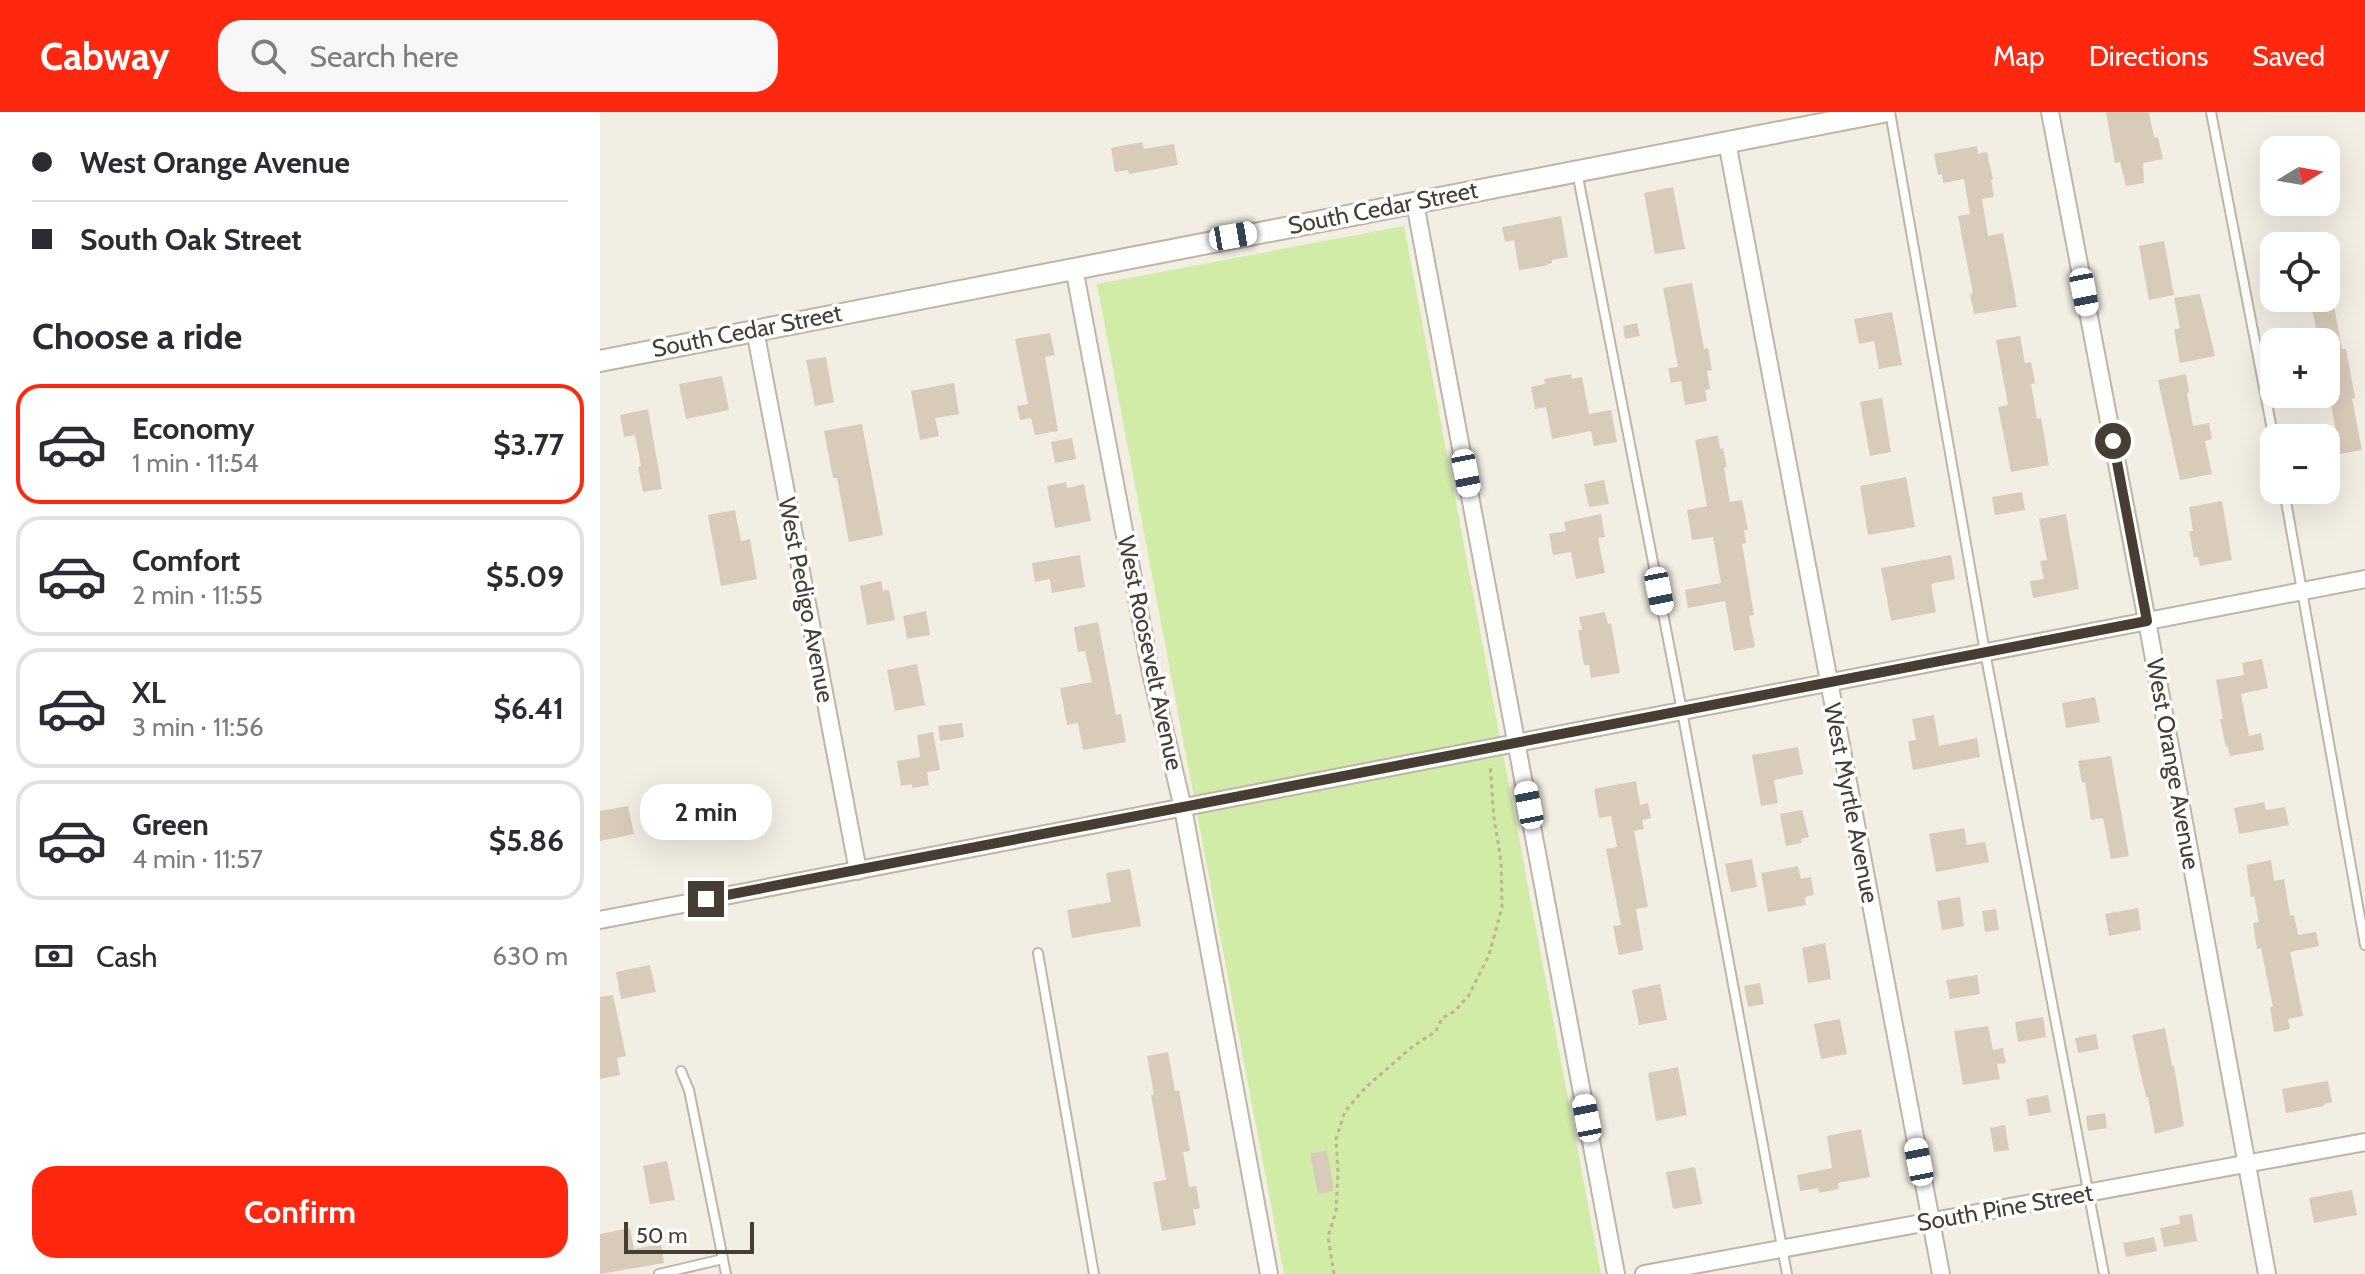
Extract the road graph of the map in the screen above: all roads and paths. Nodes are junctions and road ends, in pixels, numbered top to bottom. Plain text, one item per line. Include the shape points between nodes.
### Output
1 (2050, 112) edge
2 (2211, 112) edge
3 (1879, 113) edge
4 (1727, 142) junction
5 (1577, 171) junction
6 (1415, 203) junction
7 (1074, 268) junction
8 (755, 330) junction
9 (600, 361) edge
10 (2271, 424) edge
11 (2287, 504) edge
12 (2365, 579) edge
13 (2303, 591) junction
14 (2147, 621) junction
15 (1985, 652) junction
16 (1828, 683) junction
17 (1682, 711) junction
18 (1517, 743) junction
19 (1488, 749) junction
20 (1183, 808) junction
21 (858, 871) junction
22 (600, 920) edge
23 (2365, 945) edge
24 (1038, 953) dead end
25 (681, 1071) dead end
26 (2365, 1142) edge
27 (2247, 1163) junction
28 (2089, 1192) junction
29 (1931, 1221) junction
30 (1782, 1249) junction
31 (723, 1259) junction
32 (659, 1274) edge
33 (726, 1274) edge
34 (1094, 1274) edge
35 (1269, 1274) edge
36 (1334, 1274) edge
37 (1616, 1274) edge
38 (1644, 1274) edge
39 (1787, 1274) edge
40 (1941, 1274) edge
41 (2104, 1274) edge
42 (2267, 1274) edge

1 - 14 street, West Orange Avenue
2 - 10 lane
3 - 4 street, South Cedar Street
3 - 15 lane
4 - 5 street, South Cedar Street
4 - 16 street, West Myrtle Avenue
5 - 6 street, South Cedar Street
5 - 17 lane
6 - 7 street, South Cedar Street
6 - 18 street
7 - 8 street, South Cedar Street
7 - 20 street, West Roosevelt Avenue via 1151,673
8 - 9 street, South Cedar Street
8 - 21 street, West Pedigo Avenue
11 - 13 lane
12 - 13 street
13 - 14 street
13 - 23 lane
14 - 15 street
14 - 27 street, West Orange Avenue
15 - 16 street
15 - 28 lane
16 - 17 street
16 - 29 street, West Myrtle Avenue
17 - 18 street
17 - 30 lane
18 - 19 street
18 - 37 street
19 - 20 street
19 - 36 path via 1502,907 1489,955 1455,1011 1345,1111 1336,1139 1336,1211 1328,1237
20 - 21 street
20 - 35 street, West Roosevelt Avenue
21 - 22 street
24 - 34 lane
25 - 31 lane
26 - 27 street, South Pine Street
27 - 28 street, South Pine Street
27 - 42 street, West Orange Avenue
28 - 29 street, South Pine Street
28 - 41 lane
29 - 30 street, South Pine Street
29 - 40 street, West Myrtle Avenue
30 - 38 street, South Pine Street
30 - 39 lane
31 - 32 lane
31 - 33 lane

